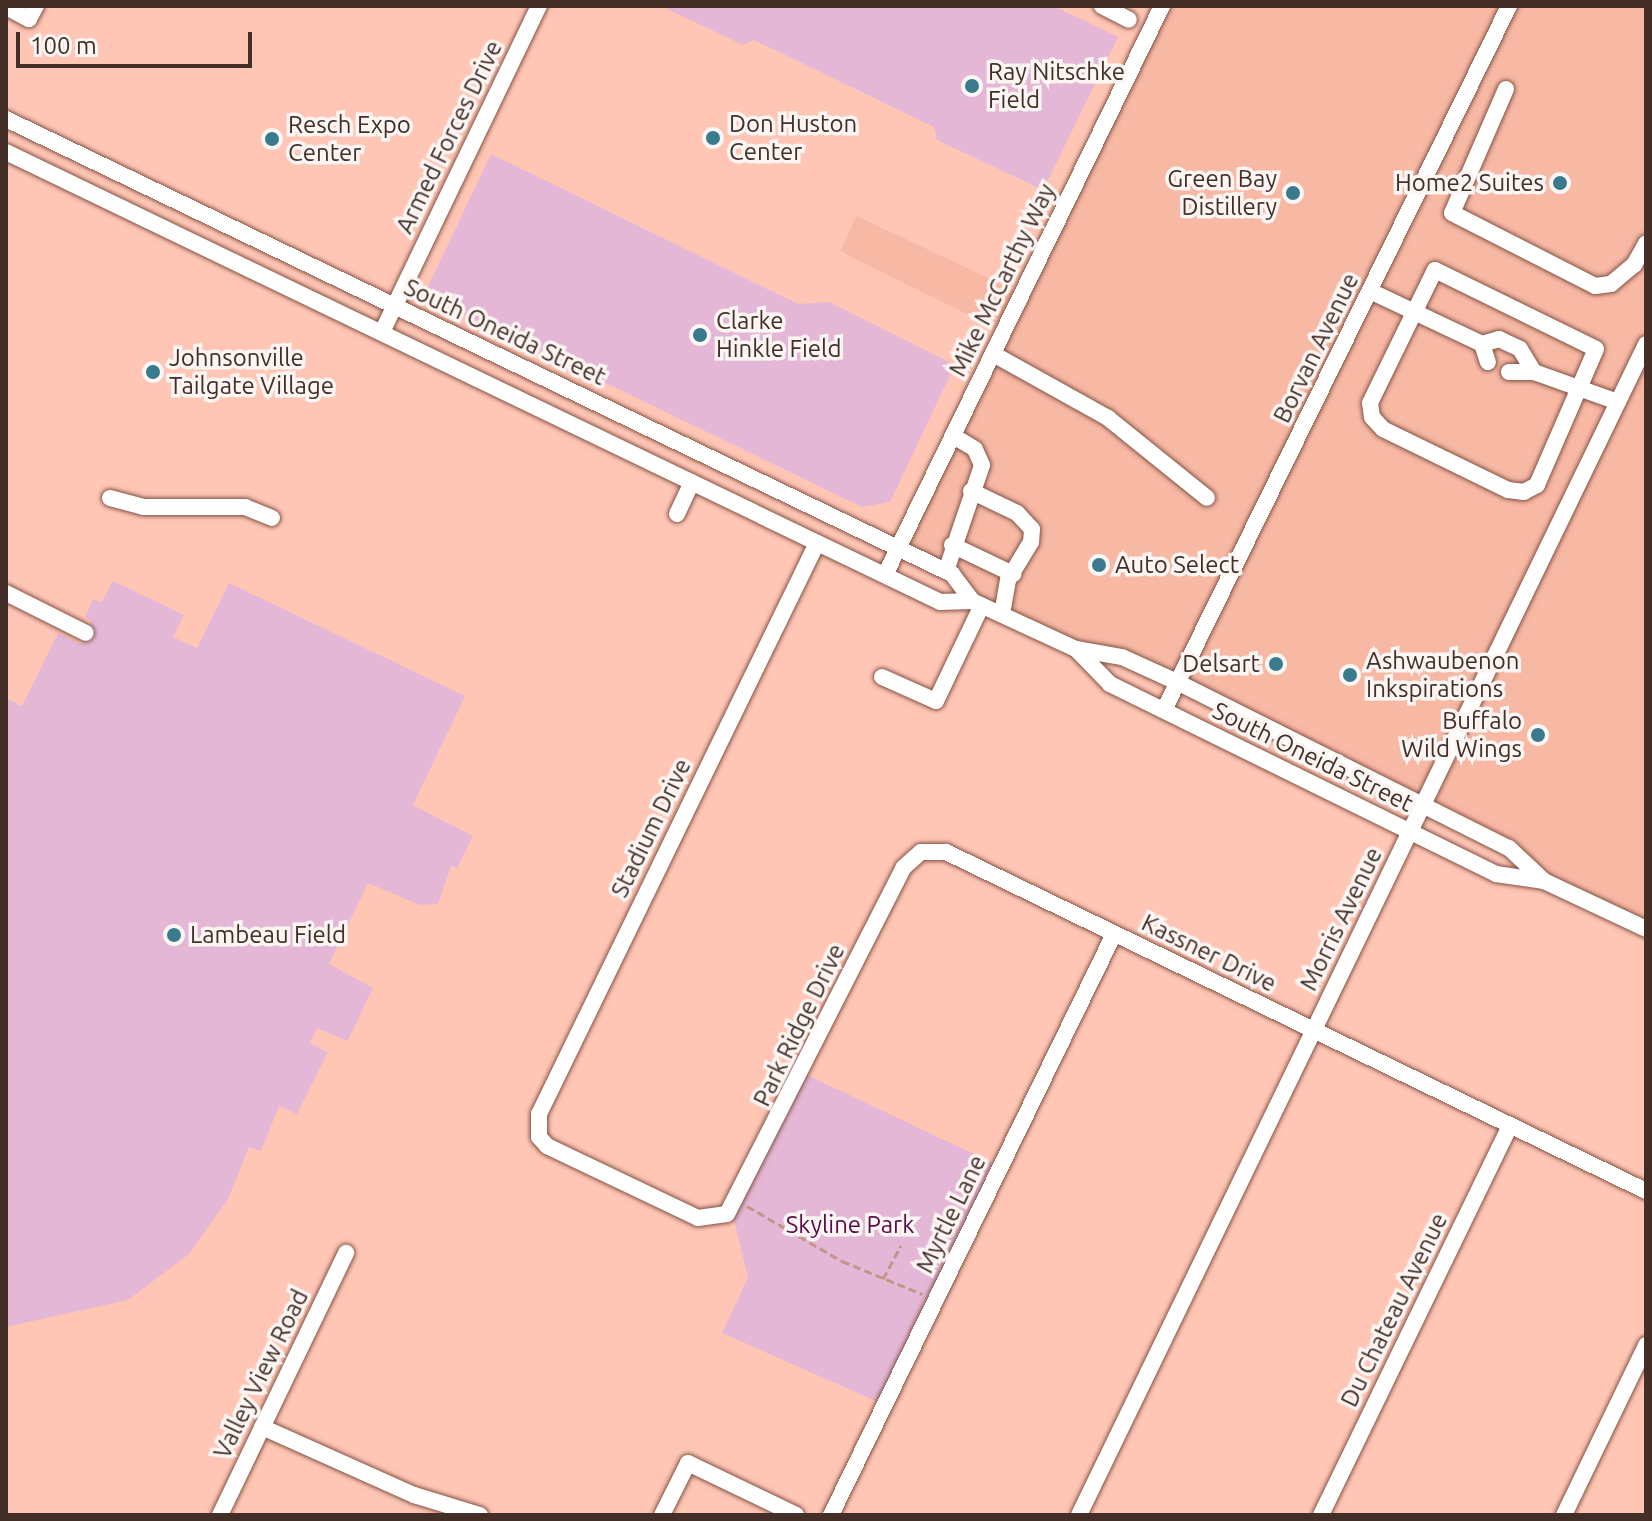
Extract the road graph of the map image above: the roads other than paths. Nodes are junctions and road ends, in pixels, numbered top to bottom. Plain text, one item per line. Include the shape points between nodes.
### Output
1 (36, 6) edge
2 (539, 6) edge
3 (1102, 6) edge
4 (1162, 6) edge
5 (1509, 6) edge
6 (6, 7) edge
7 (1129, 20) dead end
8 (1506, 89) dead end
9 (6, 119) edge
10 (6, 152) edge
11 (1646, 243) edge
12 (1370, 291) junction
13 (395, 306) junction
14 (1413, 312) junction
15 (382, 332) junction
16 (1482, 344) junction
17 (1646, 344) edge
18 (993, 354) junction
19 (1488, 362) dead end
20 (1509, 372) dead end
21 (1534, 372) junction
22 (1579, 389) junction
23 (1618, 402) junction
24 (953, 436) junction
25 (692, 482) junction
26 (971, 491) junction
27 (110, 498) dead end
28 (1207, 498) dead end
29 (677, 514) dead end
30 (272, 518) dead end
31 (817, 543) junction
32 (952, 545) junction
33 (898, 548) junction
34 (946, 571) junction
35 (1013, 574) junction
36 (885, 575) junction
37 (6, 593) edge
38 (977, 603) junction
39 (1002, 614) junction
40 (86, 633) dead end
41 (1076, 649) junction
42 (882, 677) dead end
43 (1179, 683) junction
44 (1164, 710) junction
45 (1423, 804) junction
46 (1410, 832) junction
47 (921, 852) joint
48 (1544, 881) junction
49 (1646, 929) edge
50 (1114, 934) junction
51 (1314, 1030) junction
52 (1510, 1125) junction
53 (1646, 1191) edge
54 (718, 1219) joint
55 (346, 1253) dead end
56 (1646, 1345) edge
57 (262, 1427) junction
58 (220, 1515) edge
59 (480, 1515) edge
60 (662, 1515) edge
61 (796, 1515) edge
62 (831, 1515) edge
63 (1079, 1515) edge
64 (1321, 1515) edge
65 (1564, 1515) edge

1 - 6 street via 29,19
2 - 13 street, Armed Forces Drive
3 - 7 street
4 - 18 street, Mike McCarthy Way
5 - 12 street, Borvan Avenue
8 - 11 street via 1452,213 1595,286 1611,284 1634,265
9 - 13 street, South Oneida Street
10 - 15 street, South Oneida Street
12 - 14 street
12 - 43 street, Borvan Avenue
13 - 15 street, Armed Forces Drive
13 - 33 street, South Oneida Street
14 - 16 street
14 - 22 street via 1435,270 1596,349
14 - 22 street via 1370,403 1372,417 1383,429 1508,490 1524,492 1537,485
15 - 25 street, South Oneida Street
16 - 19 street
16 - 21 street via 1499,339 1520,349
17 - 23 street, Morris Avenue
18 - 24 street, Mike McCarthy Way
18 - 28 street via 1108,418
20 - 21 street
21 - 22 street
22 - 23 street
23 - 45 street, Morris Avenue
24 - 26 street via 975,449 982,465
24 - 33 street, Mike McCarthy Way
25 - 29 street
25 - 31 street, South Oneida Street
26 - 32 street
26 - 35 street via 1017,513 1032,529 1031,542
27 - 30 street via 144,507 245,507
31 - 36 street, South Oneida Street
31 - 54 street, Stadium Drive via 539,1114 539,1137 558,1155 698,1218
32 - 34 street
32 - 35 street
33 - 34 street, South Oneida Street
33 - 36 street, Mike McCarthy Way
34 - 38 street, South Oneida Street
35 - 39 street
36 - 38 street, South Oneida Street via 940,602
37 - 40 street
38 - 39 street, South Oneida Street
38 - 42 street via 936,701
39 - 41 street, South Oneida Street
41 - 43 street, South Oneida Street via 1122,657
41 - 44 street, South Oneida Street via 1110,684
43 - 44 street, Borvan Avenue
43 - 45 street, South Oneida Street
44 - 46 street, South Oneida Street
45 - 46 street, Morris Avenue
45 - 48 street, South Oneida Street via 1509,848
46 - 48 street, South Oneida Street via 1496,874
46 - 51 street, Morris Avenue
47 - 50 street, Kassner Drive via 946,852
47 - 54 street, Park Ridge Drive via 903,868 736,1203
48 - 49 street, South Oneida Street
50 - 51 street, Kassner Drive
50 - 62 street, Myrtle Lane
51 - 52 street, Kassner Drive
51 - 63 street, Morris Avenue
52 - 53 street, Kassner Drive
52 - 64 street, Du Chateau Avenue
55 - 57 street, Valley View Road
56 - 65 street
57 - 58 street, Valley View Road
57 - 59 street via 414,1495
60 - 61 street via 688,1463

